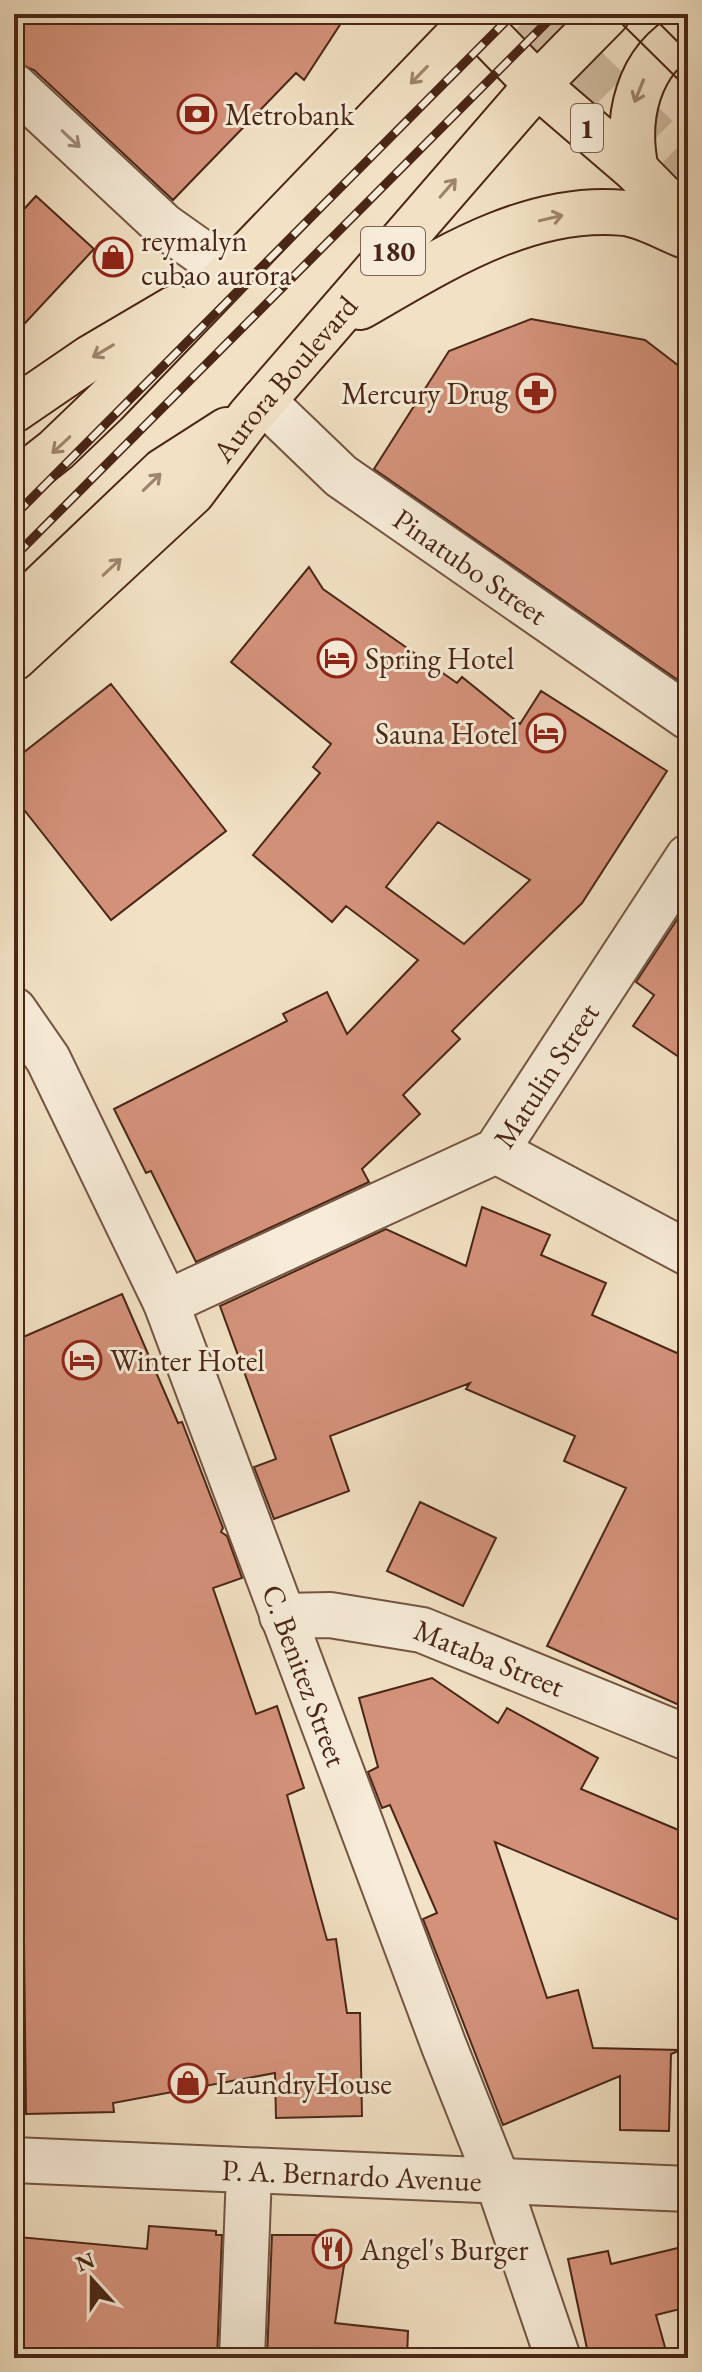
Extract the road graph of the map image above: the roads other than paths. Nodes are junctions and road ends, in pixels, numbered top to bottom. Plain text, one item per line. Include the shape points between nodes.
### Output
1 (607, 14) edge
2 (473, 16) edge
3 (688, 33) edge
4 (537, 85) junction
5 (14, 86) edge
6 (636, 170) junction
7 (688, 223) edge
8 (688, 237) edge
9 (224, 277) junction
10 (330, 324) junction
11 (256, 409) junction
12 (14, 410) edge
13 (14, 483) edge
14 (67, 586) junction
15 (14, 613) edge
16 (14, 658) edge
17 (688, 717) edge
18 (688, 857) edge
19 (14, 1010) edge
20 (496, 1151) junction
21 (688, 1253) edge
22 (166, 1303) junction
23 (282, 1616) junction
24 (688, 1738) edge
25 (14, 2160) edge
26 (249, 2173) junction
27 (497, 2179) junction
28 (688, 2189) edge
29 (242, 2358) edge
30 (558, 2358) edge

1 - 4 main road, Aurora Boulevard
2 - 4 main road, 1
2 -> 9 main road
3 -> 6 main road via 660,56 642,82 632,110
4 - 6 main road, 1
10 -> 4 main road, Aurora Boulevard / 180
5 -> 9 street
6 - 7 main road, 1
10 -> 8 main road via 441,260 520,225 580,211 629,213
9 -> 12 main road
9 -> 13 main road via 105,403
10 - 11 main road, Aurora Boulevard / 180
14 -> 11 main road, Aurora Boulevard / 180 via 192,493
11 - 17 street, Pinatubo Street via 341,476
14 - 15 main road
14 - 16 main road, Aurora Boulevard / 180
18 - 20 street, Matulin Street
19 - 22 street, C. Benitez Street via 48,1059
20 - 21 street
20 - 22 street, Matulin Street
22 - 23 street, C. Benitez Street
23 - 24 street, Mataba Street via 330,1615 422,1630
23 - 27 street, C. Benitez Street
25 - 26 street, P. A. Bernardo Avenue
26 - 27 street, P. A. Bernardo Avenue
26 - 29 street
27 - 28 street, P. A. Bernardo Avenue
27 - 30 street, C. Benitez Street

